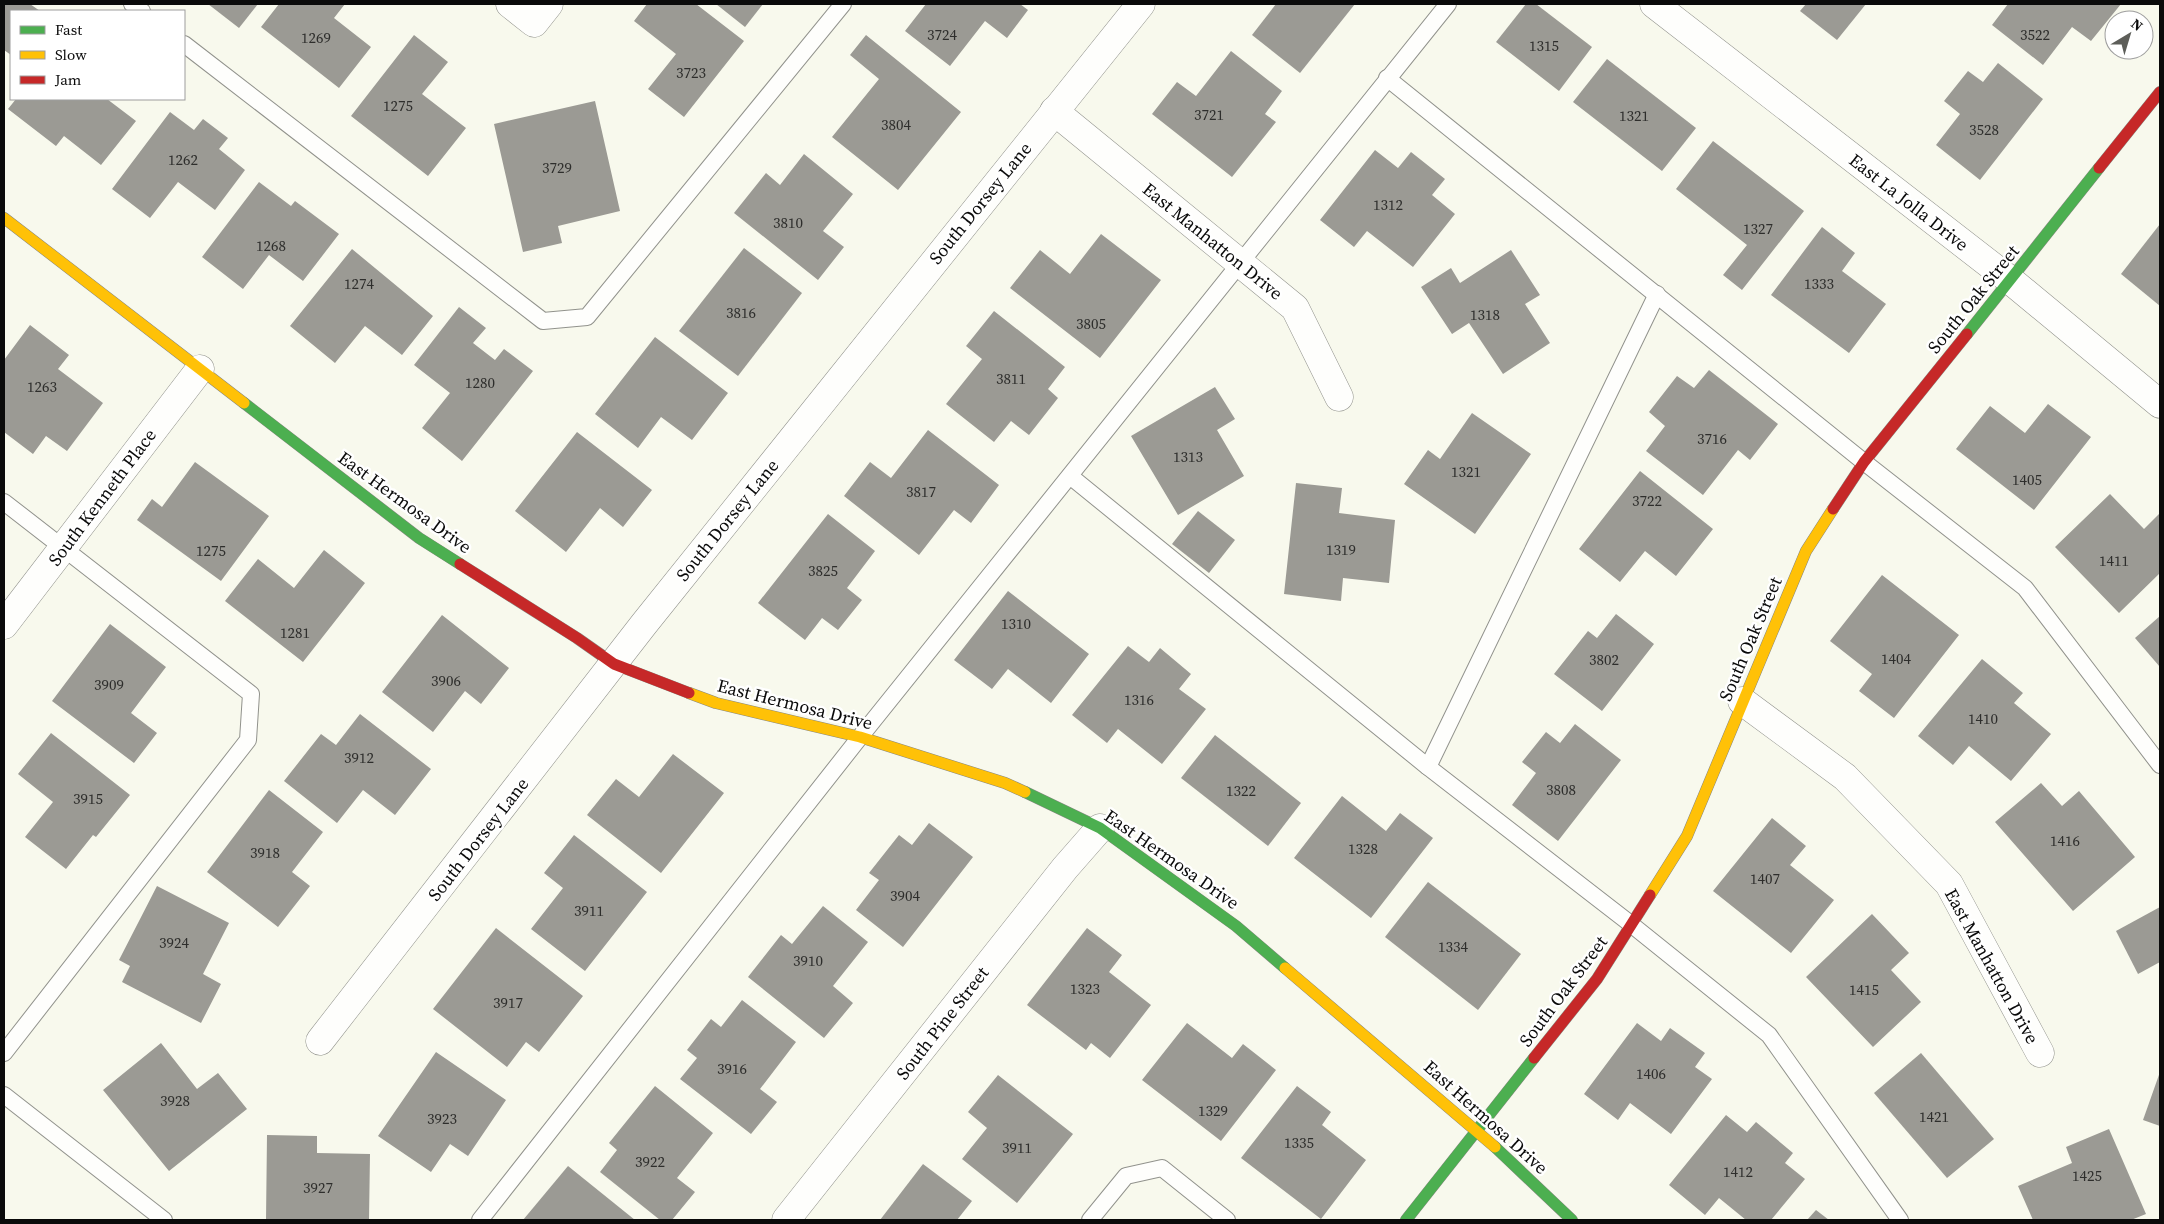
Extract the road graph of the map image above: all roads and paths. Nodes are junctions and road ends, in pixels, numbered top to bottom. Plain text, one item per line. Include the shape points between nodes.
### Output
1 (510, 4) edge
2 (843, 4) edge
3 (1141, 4) edge
4 (1448, 4) edge
5 (1654, 4) edge
6 (541, 13) edge
7 (185, 45) edge
8 (1387, 78) junction
9 (2160, 92) edge
10 (1054, 111) junction
11 (4, 218) edge
12 (1239, 263) junction
13 (2010, 280) junction
14 (1658, 294) junction
15 (200, 369) junction
16 (1339, 397) dead end
17 (2160, 404) edge
18 (1864, 462) junction
19 (1070, 476) junction
20 (4, 502) edge
21 (63, 547) junction
22 (4, 625) edge
23 (614, 664) junction
24 (1742, 701) junction
25 (860, 737) junction
26 (2160, 765) edge
27 (1428, 768) junction
28 (1100, 828) junction
29 (1632, 925) junction
30 (320, 1041) dead end
31 (4, 1053) edge
32 (2040, 1053) dead end
33 (4, 1095) edge
34 (1478, 1130) junction
35 (164, 1220) edge
36 (480, 1220) edge
37 (786, 1220) edge
38 (1090, 1220) edge
39 (1227, 1220) edge
40 (1406, 1220) edge
41 (1572, 1220) edge
42 (1900, 1220) edge

1 - 6 street
2 - 7 lane via 587,317 543,321
3 - 10 street, South Dorsey Lane
4 - 8 lane
5 - 13 street, East La Jolla Drive
8 - 12 lane
8 - 14 lane
9 - 13 street, South Oak Street
10 - 12 street, East Manhatton Drive
10 - 23 street, South Dorsey Lane
11 - 15 street, East Hermosa Drive
12 - 16 street, East Manhatton Drive via 1295,308
12 - 19 lane
13 - 17 street, East La Jolla Drive
13 - 18 street, South Oak Street
14 - 18 lane
14 - 27 lane
15 - 21 street, South Kenneth Place
15 - 23 street, East Hermosa Drive via 419,538
18 - 24 street, South Oak Street via 1806,551
18 - 26 lane via 2025,588
19 - 25 lane
19 - 27 lane
20 - 21 lane
21 - 22 street, South Kenneth Place
21 - 31 lane via 251,694 248,740
23 - 25 street, East Hermosa Drive via 716,703
23 - 30 street, South Dorsey Lane
24 - 29 street, South Oak Street via 1687,836
24 - 32 street, East Manhatton Drive via 1845,777 1949,884
25 - 28 street, East Hermosa Drive via 1006,783
25 - 36 lane
27 - 29 lane
28 - 34 street, East Hermosa Drive via 1236,926
28 - 37 street, South Pine Street
29 - 34 street, South Oak Street via 1597,980
29 - 42 lane via 1769,1035
33 - 35 lane
34 - 40 street, South Oak Street
34 - 41 street, East Hermosa Drive
38 - 39 lane via 1126,1176 1162,1168

